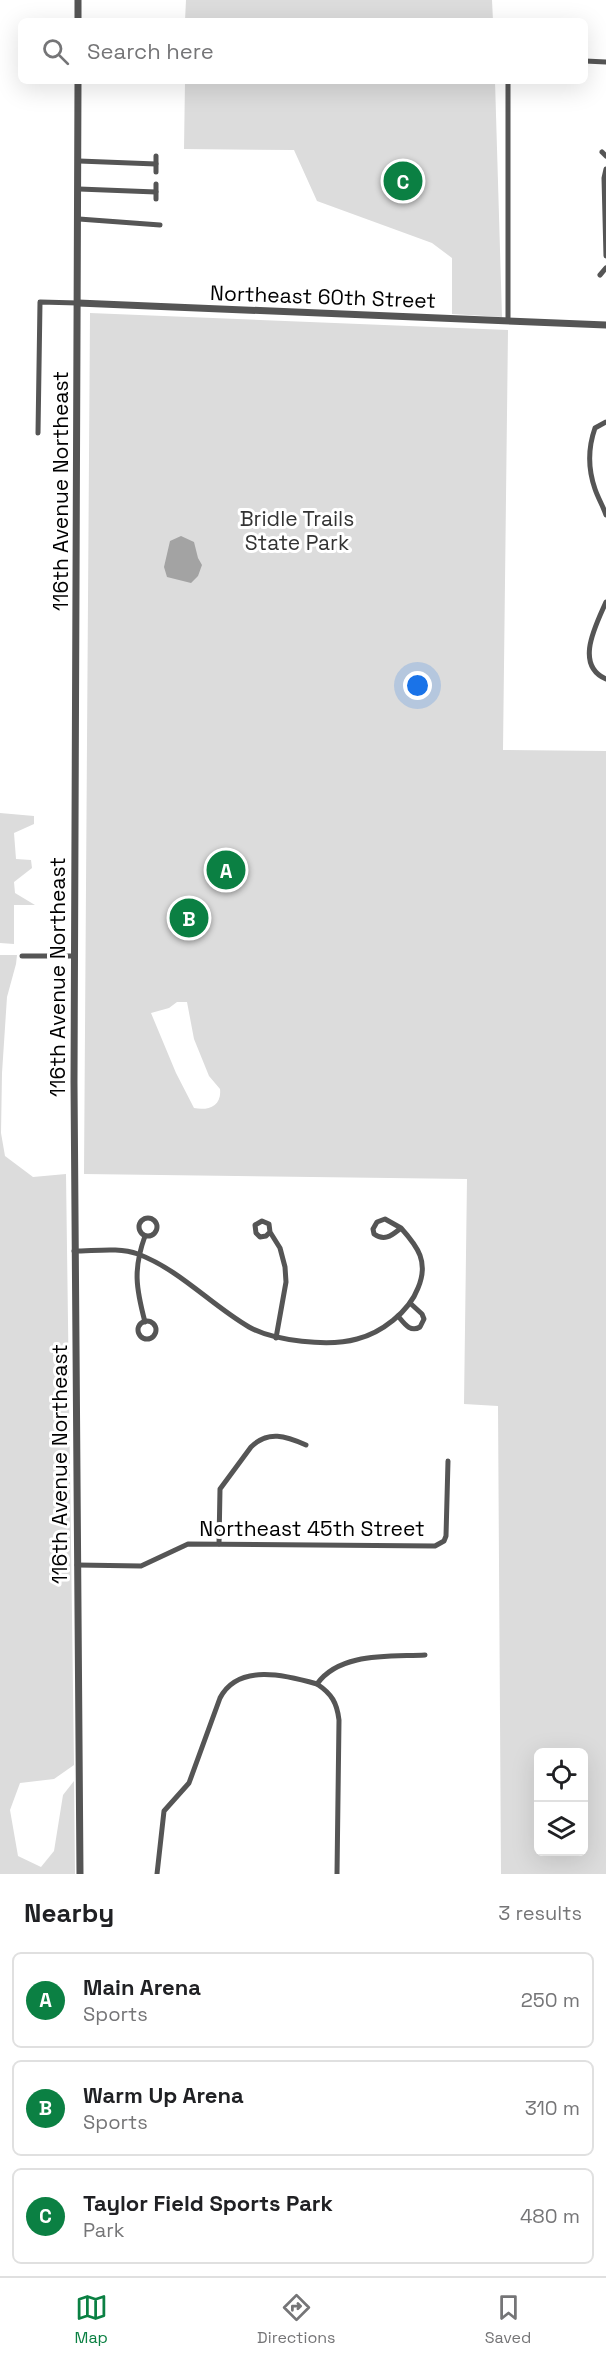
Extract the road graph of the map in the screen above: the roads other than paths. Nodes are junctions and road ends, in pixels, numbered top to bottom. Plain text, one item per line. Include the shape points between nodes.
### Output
1 (78, 0) edge
2 (78, 18) edge
3 (588, 61) edge
4 (606, 62) edge
5 (78, 84) edge
6 (507, 84) edge
7 (156, 156) dead end
8 (79, 161) junction
9 (156, 164) junction
10 (606, 169) edge
11 (156, 172) dead end
12 (156, 184) dead end
13 (79, 189) junction
14 (156, 192) junction
15 (156, 199) dead end
16 (79, 219) junction
17 (160, 225) dead end
18 (606, 256) edge
19 (606, 268) edge
20 (600, 275) dead end
21 (78, 303) junction
22 (508, 320) junction
23 (606, 324) edge
24 (606, 422) edge
25 (38, 433) dead end
26 (603, 503) edge
27 (606, 515) edge
28 (606, 602) edge
29 (606, 679) edge
30 (22, 956) dead end
31 (75, 956) junction
32 (401, 1228) junction
33 (270, 1232) dead end
34 (145, 1236) dead end
35 (74, 1251) junction
36 (139, 1255) junction
37 (410, 1303) junction
38 (398, 1316) junction
39 (145, 1322) dead end
40 (276, 1338) junction
41 (306, 1445) dead end
42 (448, 1461) dead end
43 (219, 1544) junction
44 (77, 1565) junction
45 (425, 1655) dead end
46 (317, 1684) junction
47 (80, 1874) edge
48 (157, 1874) edge
49 (337, 1874) edge

1 - 2 street
3 - 4 street
5 - 8 street, 116th Avenue Northeast
6 - 22 street
7 - 9 street
8 - 9 street
8 - 13 street, 116th Avenue Northeast
9 - 11 street
10 - 18 street
12 - 14 street
13 - 14 street
13 - 16 street, 116th Avenue Northeast
14 - 15 street
16 - 17 street
16 - 21 street, 116th Avenue Northeast
19 - 20 street
21 - 22 street, Northeast 60th Street
21 - 25 street, Northeast 60th Street via 40,302
21 - 31 street, 116th Avenue Northeast
22 - 23 street, Northeast 60th Street
24 - 26 street via 595,428 589,465 595,490
26 - 27 street
28 - 29 street via 589,651 592,669
30 - 31 street
31 - 35 street, 116th Avenue Northeast
32 - 32 street via 386,1238 379,1238 373,1229 385,1218
32 - 37 street via 418,1247 424,1267
33 - 40 street via 280,1248 286,1282
34 - 36 street
35 - 36 street via 125,1251
35 - 44 street, 116th Avenue Northeast
36 - 39 street via 137,1289
36 - 40 street via 178,1277 250,1328
37 - 38 street
37 - 38 street via 422,1314 420,1327 409,1328
38 - 40 street via 378,1331 356,1340
41 - 43 street via 279,1436 264,1437 251,1447 220,1489
42 - 43 street, Northeast 45th Street via 447,1528 442,1543 428,1547
43 - 44 street, Northeast 45th Street via 183,1546 141,1566
44 - 47 street, 116th Avenue Northeast
45 - 46 street via 344,1663
46 - 48 street via 259,1675 237,1679 230,1685 220,1698 189,1783 164,1811
46 - 49 street via 333,1698 339,1720

